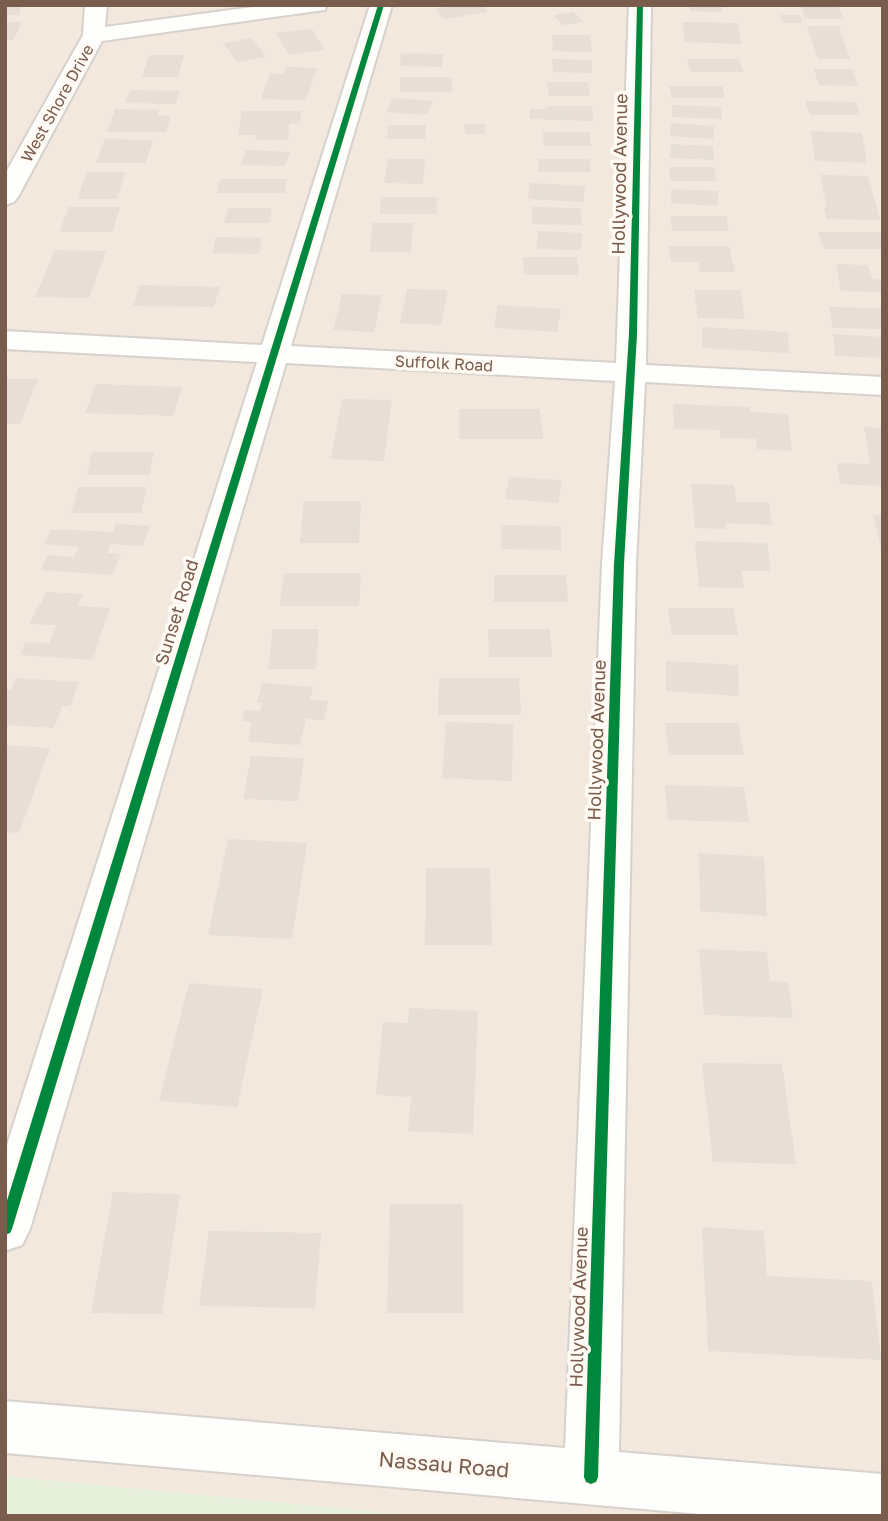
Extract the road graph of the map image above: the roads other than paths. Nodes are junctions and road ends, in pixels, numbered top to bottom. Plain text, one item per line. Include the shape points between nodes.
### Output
1 (96, 5) edge
2 (317, 5) edge
3 (381, 5) edge
4 (640, 5) edge
5 (94, 35) junction
6 (5, 197) edge
7 (5, 340) edge
8 (274, 354) junction
9 (629, 373) junction
10 (883, 386) edge
11 (5, 1229) edge
12 (5, 1427) edge
13 (591, 1476) junction
14 (883, 1502) edge

1 - 5 street, West Shore Drive
2 - 5 street
3 - 8 street, Sunset Road
4 - 9 street, Hollywood Avenue
5 - 6 street, West Shore Drive
7 - 8 street, Suffolk Road
8 - 9 street, Suffolk Road
8 - 11 street, Sunset Road
9 - 10 street, Suffolk Road
9 - 13 street, Hollywood Avenue
12 - 13 street, Nassau Road
13 - 14 street, Nassau Road

